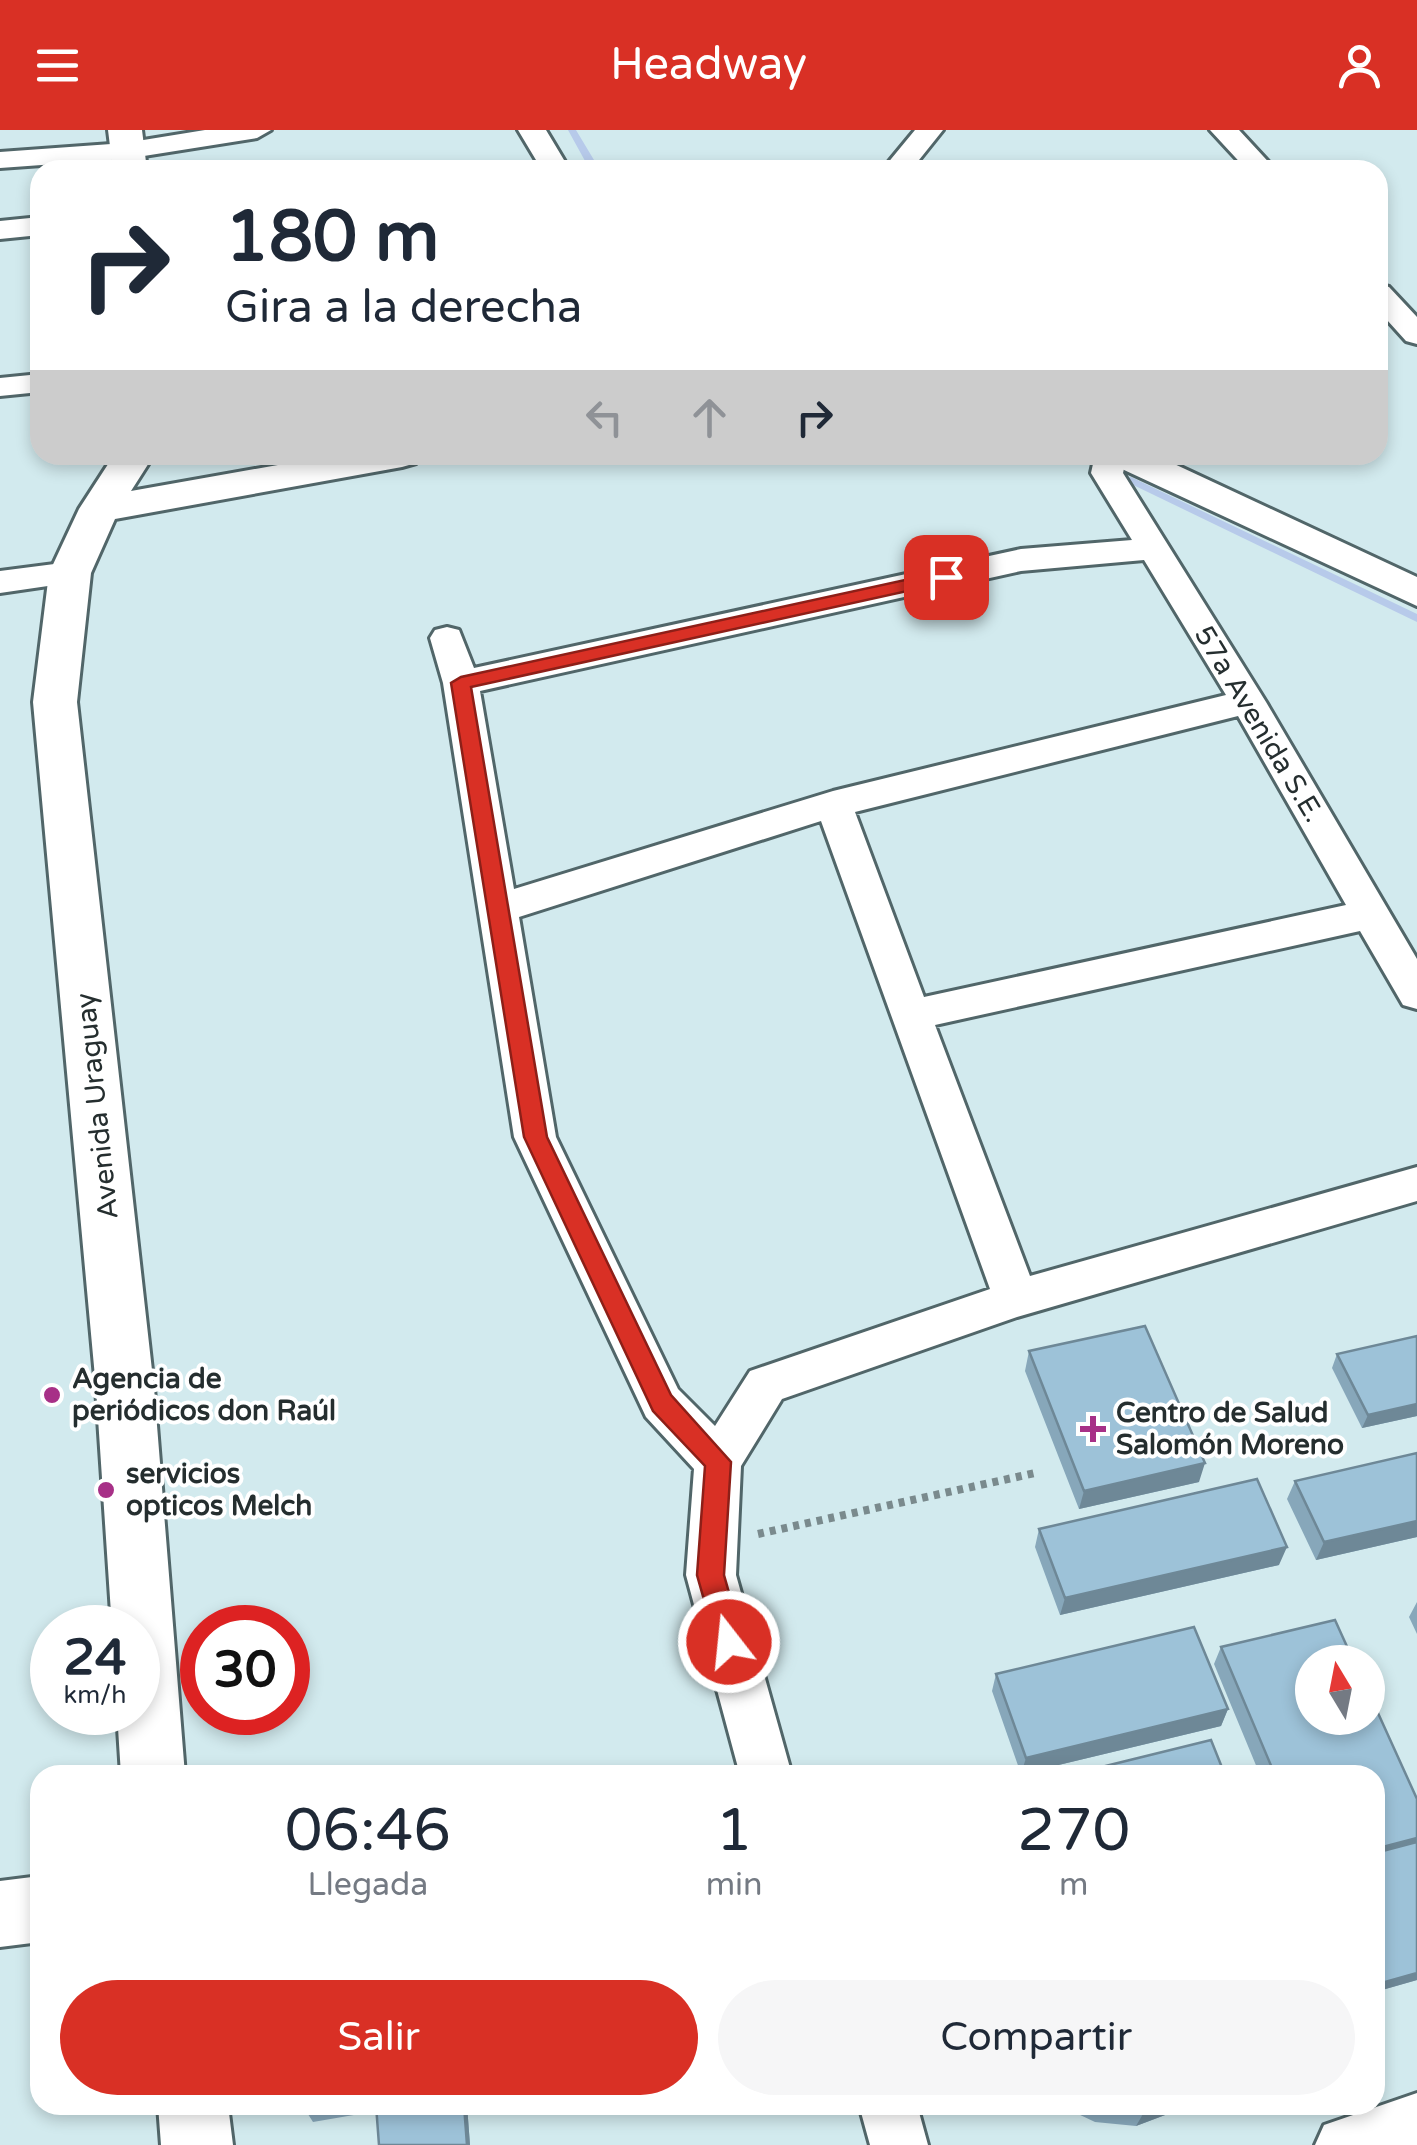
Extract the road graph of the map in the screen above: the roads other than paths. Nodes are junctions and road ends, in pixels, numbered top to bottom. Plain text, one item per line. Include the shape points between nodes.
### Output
1 (257, 130) edge
2 (532, 130) edge
3 (928, 130) edge
4 (1224, 130) edge
5 (127, 150) edge
6 (0, 160) edge
7 (550, 160) edge
8 (904, 160) edge
9 (1252, 160) edge
10 (30, 227) edge
11 (0, 230) edge
12 (1388, 304) edge
13 (1417, 335) edge
14 (30, 384) edge
15 (0, 388) edge
16 (128, 465) edge
17 (346, 465) edge
18 (1109, 465) edge
19 (1145, 465) edge
20 (99, 509) junction
21 (1152, 549) junction
22 (70, 572) junction
23 (0, 582) edge
24 (1417, 593) edge
25 (447, 638) dead end
26 (461, 683) junction
27 (1248, 702) junction
28 (834, 804) junction
29 (497, 909) junction
30 (1371, 914) junction
31 (1417, 994) edge
32 (911, 1015) junction
33 (1417, 1184) edge
34 (1016, 1299) junction
35 (718, 1462) junction
36 (152, 1765) edge
37 (763, 1765) edge
38 (30, 1910) edge
39 (0, 1914) edge
40 (194, 2115) edge
41 (891, 2115) edge
42 (1417, 2122) edge
43 (198, 2145) edge
44 (899, 2145) edge
45 (1344, 2145) edge

1 - 5 street
2 - 7 street
3 - 8 street
4 - 9 street
5 - 6 street
10 - 11 street
12 - 13 street
14 - 15 street
16 - 20 street, Avenida Uraguay
17 - 20 street
18 - 21 street, 57a Avenida S.E. via 1107,473
19 - 24 street
20 - 22 street, Avenida Uraguay
21 - 26 street via 1021,560
21 - 27 street, 57a Avenida S.E.
22 - 23 street
22 - 36 street, Avenida Uraguay via 55,702 123,1368
25 - 26 street
26 - 29 street
27 - 28 street
27 - 30 street, 57a Avenida S.E.
28 - 29 street
28 - 32 street
29 - 35 street via 536,1137 662,1403
30 - 31 street, 57a Avenida S.E.
30 - 32 street
32 - 34 street
33 - 34 street
34 - 35 street via 766,1385
35 - 37 street via 710,1575
38 - 39 street
40 - 43 street
41 - 44 street
42 - 45 street

